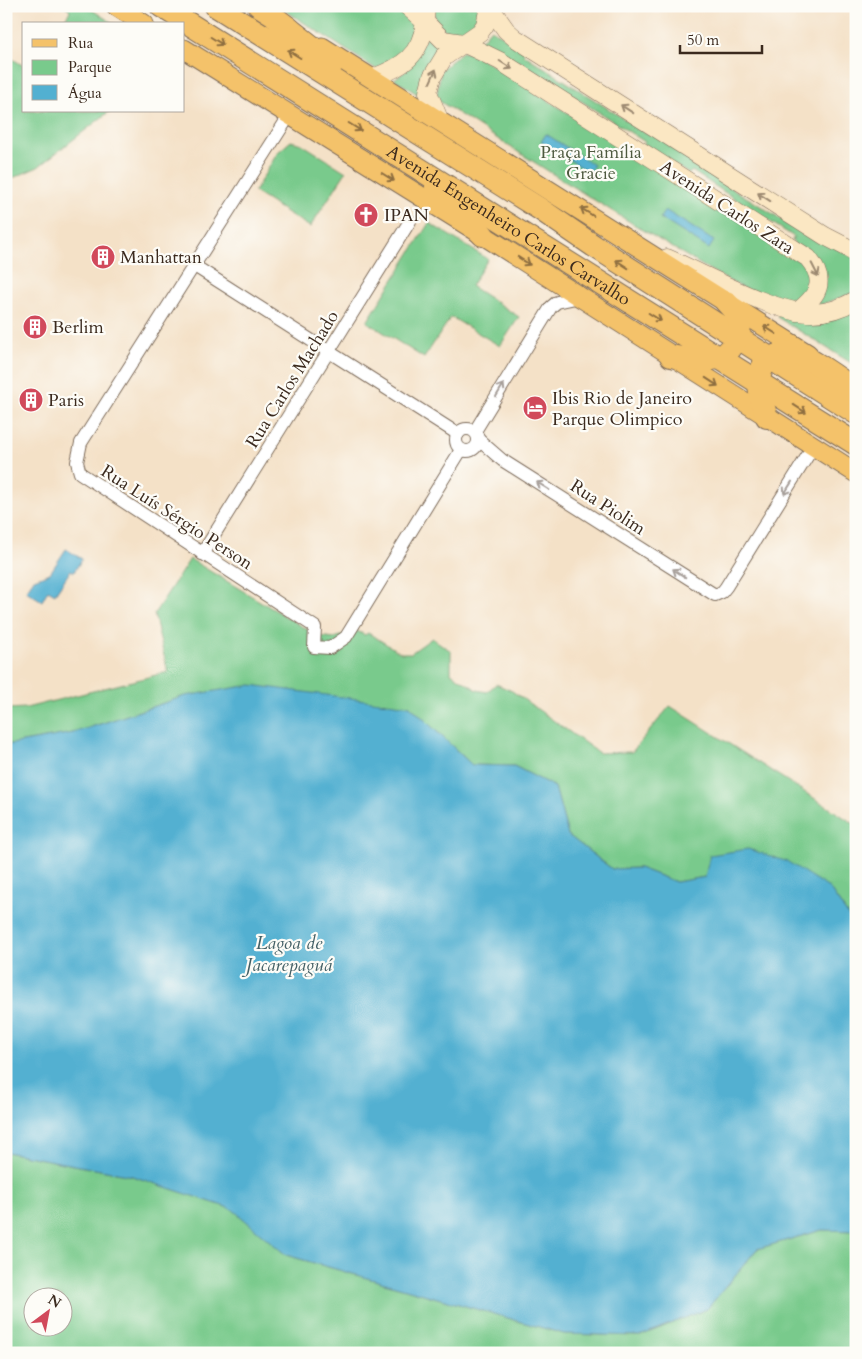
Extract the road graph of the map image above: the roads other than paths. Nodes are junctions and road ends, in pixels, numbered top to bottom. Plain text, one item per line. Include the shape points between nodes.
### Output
1 (116, 6) edge
2 (161, 6) edge
3 (216, 6) edge
4 (257, 6) edge
5 (407, 6) edge
6 (489, 6) edge
7 (425, 14) edge
8 (278, 20) junction
9 (141, 22) edge
10 (463, 43) junction
11 (185, 50) edge
12 (372, 78) junction
13 (288, 116) junction
14 (439, 119) junction
15 (404, 158) junction
16 (540, 209) junction
17 (410, 221) dead end
18 (483, 235) junction
19 (643, 248) junction
20 (856, 252) edge
21 (193, 264) junction
22 (580, 297) junction
23 (856, 300) edge
24 (726, 302) junction
25 (797, 312) junction
26 (737, 338) junction
27 (330, 352) junction
28 (671, 356) junction
29 (719, 357) junction
30 (770, 359) junction
31 (759, 382) junction
32 (856, 384) edge
33 (856, 390) edge
34 (856, 412) edge
35 (767, 417) junction
36 (458, 434) junction
37 (477, 436) junction
38 (856, 444) edge
39 (814, 447) junction
40 (461, 450) junction
41 (856, 473) edge
42 (202, 554) junction

1 - 9 main road
2 -> 15 highway, Avenida Engenheiro Carlos Carvalho
16 -> 3 highway, Avenida Engenheiro Carlos Carvalho
4 - 8 main road
5 - 7 street
6 - 10 street via 480,32
20 -> 6 street, Avenida Carlos Zara via 824,236 515,38
7 - 10 street via 432,31 443,40
7 - 12 street via 424,33 405,63
8 - 12 main road
8 - 16 highway via 319,54 526,194
14 -> 10 street via 428,92 429,84 444,57
10 -> 25 street, Avenida Carlos Zara via 507,66 808,258 816,268 820,282 810,302
11 - 13 main road, Avenida Engenheiro Carlos Carvalho
12 - 14 main road
13 -> 18 main road, Avenida Engenheiro Carlos Carvalho
13 - 21 street, Rua Luís Sérgio Person
19 -> 14 main road
15 - 18 highway
15 -> 29 highway, Avenida Engenheiro Carlos Carvalho
26 -> 16 highway, Avenida Engenheiro Carlos Carvalho
17 - 27 street, Rua Carlos Machado
18 -> 22 main road, Avenida Engenheiro Carlos Carvalho
19 - 24 main road
19 - 25 street via 758,299
21 - 27 street
21 - 42 street, Rua Luís Sérgio Person via 80,443 77,462 83,477
22 - 28 main road, Avenida Engenheiro Carlos Carvalho
37 -> 22 street via 551,307 557,302
23 - 25 street via 826,312
24 - 26 highway via 739,318
32 -> 24 main road
26 - 29 highway
26 - 30 highway, Avenida Engenheiro Carlos Carvalho
27 - 36 street
27 - 42 street, Rua Carlos Machado
28 - 29 highway via 700,360
28 -> 35 main road, Avenida Engenheiro Carlos Carvalho
29 - 31 highway, Avenida Engenheiro Carlos Carvalho
30 - 31 highway
30 - 33 highway via 781,353 798,354
30 - 34 highway, Avenida Engenheiro Carlos Carvalho
31 - 35 highway
31 -> 38 highway, Avenida Engenheiro Carlos Carvalho
35 - 39 main road, Avenida Engenheiro Carlos Carvalho
36 - 37 street via 466,429
36 - 40 street via 456,442
39 -> 37 street, Rua Piolim via 722,592 715,595 502,460
37 - 40 street via 472,451
39 - 41 main road, Avenida Engenheiro Carlos Carvalho
40 - 42 street, Rua Luís Sérgio Person via 346,637 330,648 314,647 315,627

